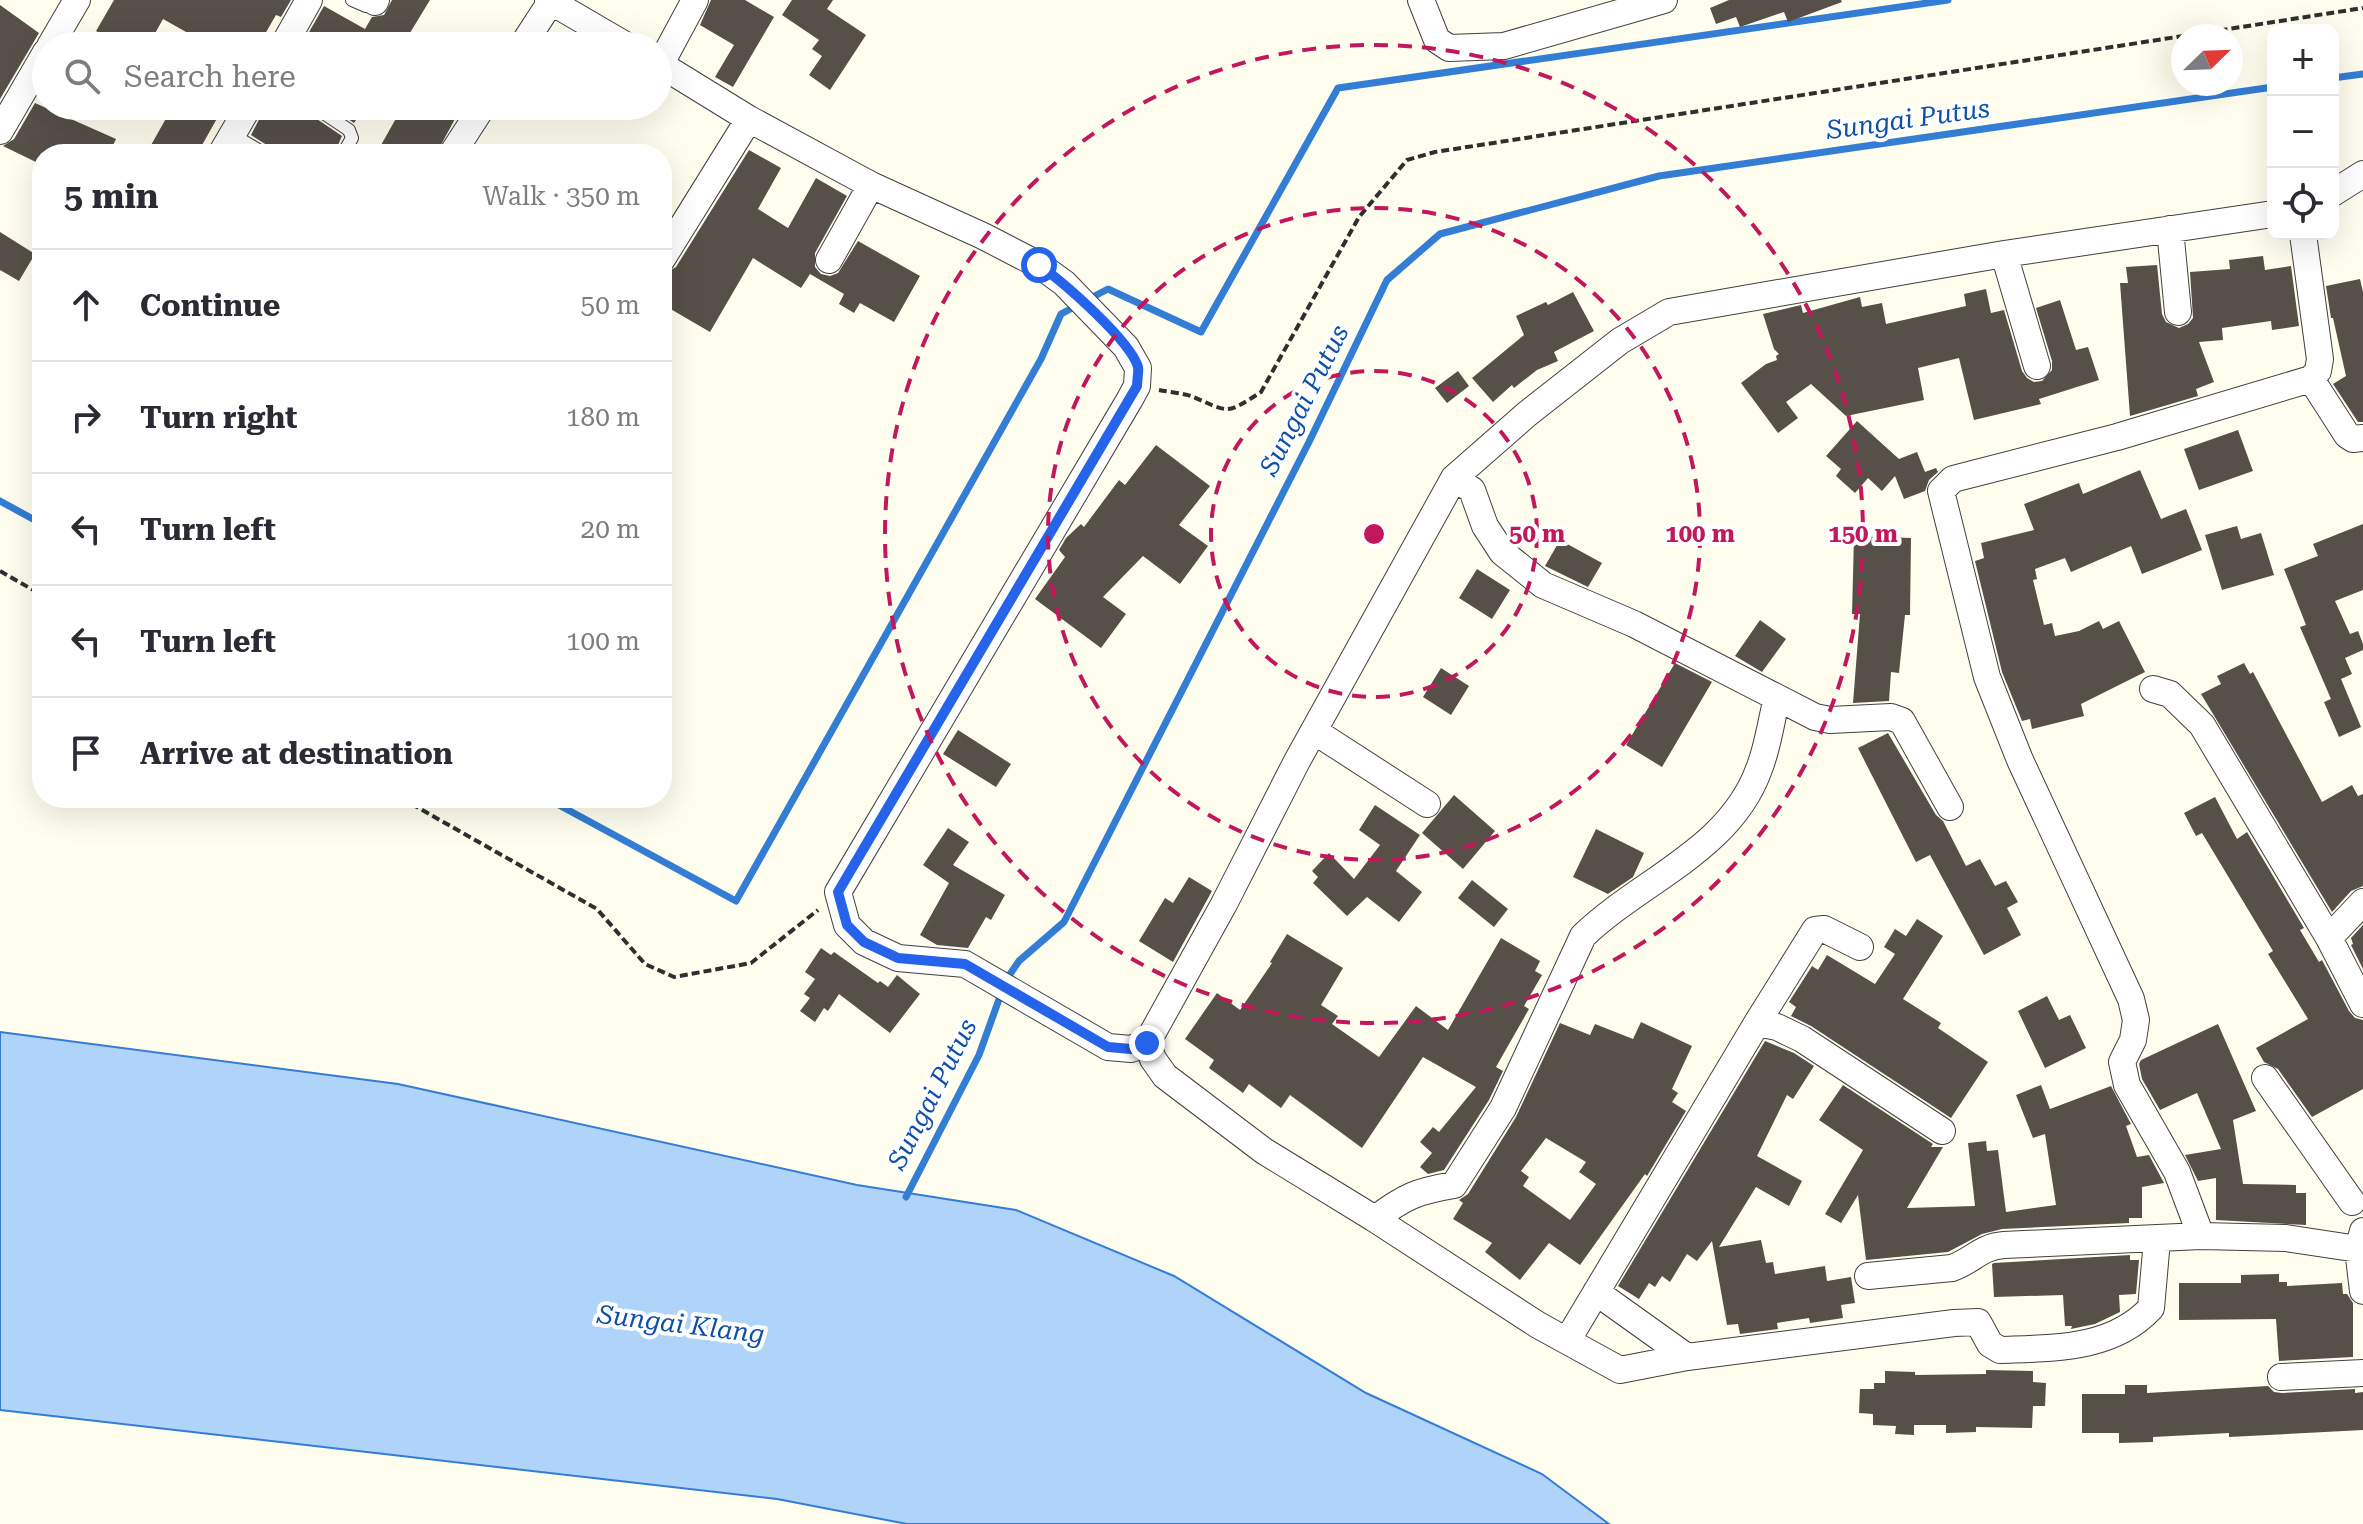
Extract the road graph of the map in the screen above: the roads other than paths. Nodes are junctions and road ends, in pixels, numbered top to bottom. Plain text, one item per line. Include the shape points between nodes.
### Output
1 (77, 0) edge
2 (309, 0) edge
3 (695, 0) edge
4 (1421, 0) edge
5 (1664, 0) edge
6 (549, 2) edge
7 (58, 32) edge
8 (291, 32) edge
9 (531, 32) edge
10 (602, 32) edge
11 (672, 41) edge
12 (672, 72) edge
13 (32, 76) edge
14 (749, 119) junction
15 (241, 120) edge
16 (334, 120) edge
17 (474, 120) edge
18 (0, 131) edge
19 (227, 144) edge
20 (349, 144) edge
21 (458, 144) edge
22 (2363, 174) edge
23 (871, 185) junction
24 (2339, 189) edge
25 (2267, 215) edge
26 (2170, 229) junction
27 (2304, 240) edge
28 (672, 243) edge
29 (2004, 254) junction
30 (829, 260) dead end
31 (2178, 312) dead end
32 (2037, 366) dead end
33 (2311, 379) junction
34 (2363, 439) edge
35 (1454, 478) junction
36 (2153, 689) dead end
37 (1777, 698) junction
38 (1314, 731) junction
39 (1427, 804) dead end
40 (1950, 807) dead end
41 (2363, 902) edge
42 (2329, 938) junction
43 (1860, 947) dead end
44 (2363, 1004) edge
45 (1757, 1023) junction
46 (1147, 1043) junction
47 (2265, 1078) dead end
48 (1942, 1131) dead end
49 (2358, 1198) edge
50 (1375, 1219) junction
51 (2201, 1236) junction
52 (2361, 1236) edge
53 (2157, 1240) junction
54 (1868, 1276) dead end
55 (2363, 1291) edge
56 (1596, 1292) junction
57 (1567, 1341) junction
58 (1687, 1357) junction
59 (2363, 1373) edge
60 (2281, 1377) dead end

1 - 7 street
2 - 8 street
3 - 11 street
4 - 5 street via 1437,40 1449,48 1504,46
6 - 9 street
6 - 10 street
12 - 14 street
13 - 18 street
14 - 23 street
14 - 28 street
15 - 19 street
16 - 20 lane via 349,130
17 - 21 street
22 - 24 street
23 - 30 street
23 - 46 street via 1039,265 1064,283 1126,347 1138,368 1137,386 838,892 847,925 864,942 898,958 965,964 1108,1047 1131,1049
25 - 26 street
26 - 29 street
26 - 31 street
27 - 33 street via 2320,359
29 - 32 street
29 - 35 street via 1669,312 1620,341
33 - 34 street via 2347,435
33 - 51 street via 1953,479 1941,491 1987,677 2131,999 2136,1020 2122,1062 2127,1085 2177,1172
35 - 37 street via 1472,490 1502,552 1543,585 1634,624
35 - 38 street
36 - 42 street via 2170,694 2202,725
37 - 40 street via 1830,720 1902,721
37 - 50 street via 1759,770 1734,815 1699,849 1583,936 1503,1108 1454,1185 1422,1190
38 - 39 street
38 - 46 street
41 - 42 street
42 - 44 street
43 - 45 street via 1824,929 1815,930
45 - 48 street via 1802,1039
45 - 56 street
46 - 50 street via 1165,1076 1264,1151
47 - 49 street
49 - 52 street
50 - 57 street
51 - 52 street
51 - 53 street
52 - 55 street
53 - 54 street via 1986,1246 1952,1268
53 - 58 street via 2151,1308 2125,1331 2071,1348 2000,1350 1990,1344 1978,1322
56 - 57 street
56 - 58 street
57 - 58 street via 1620,1370
59 - 60 street

